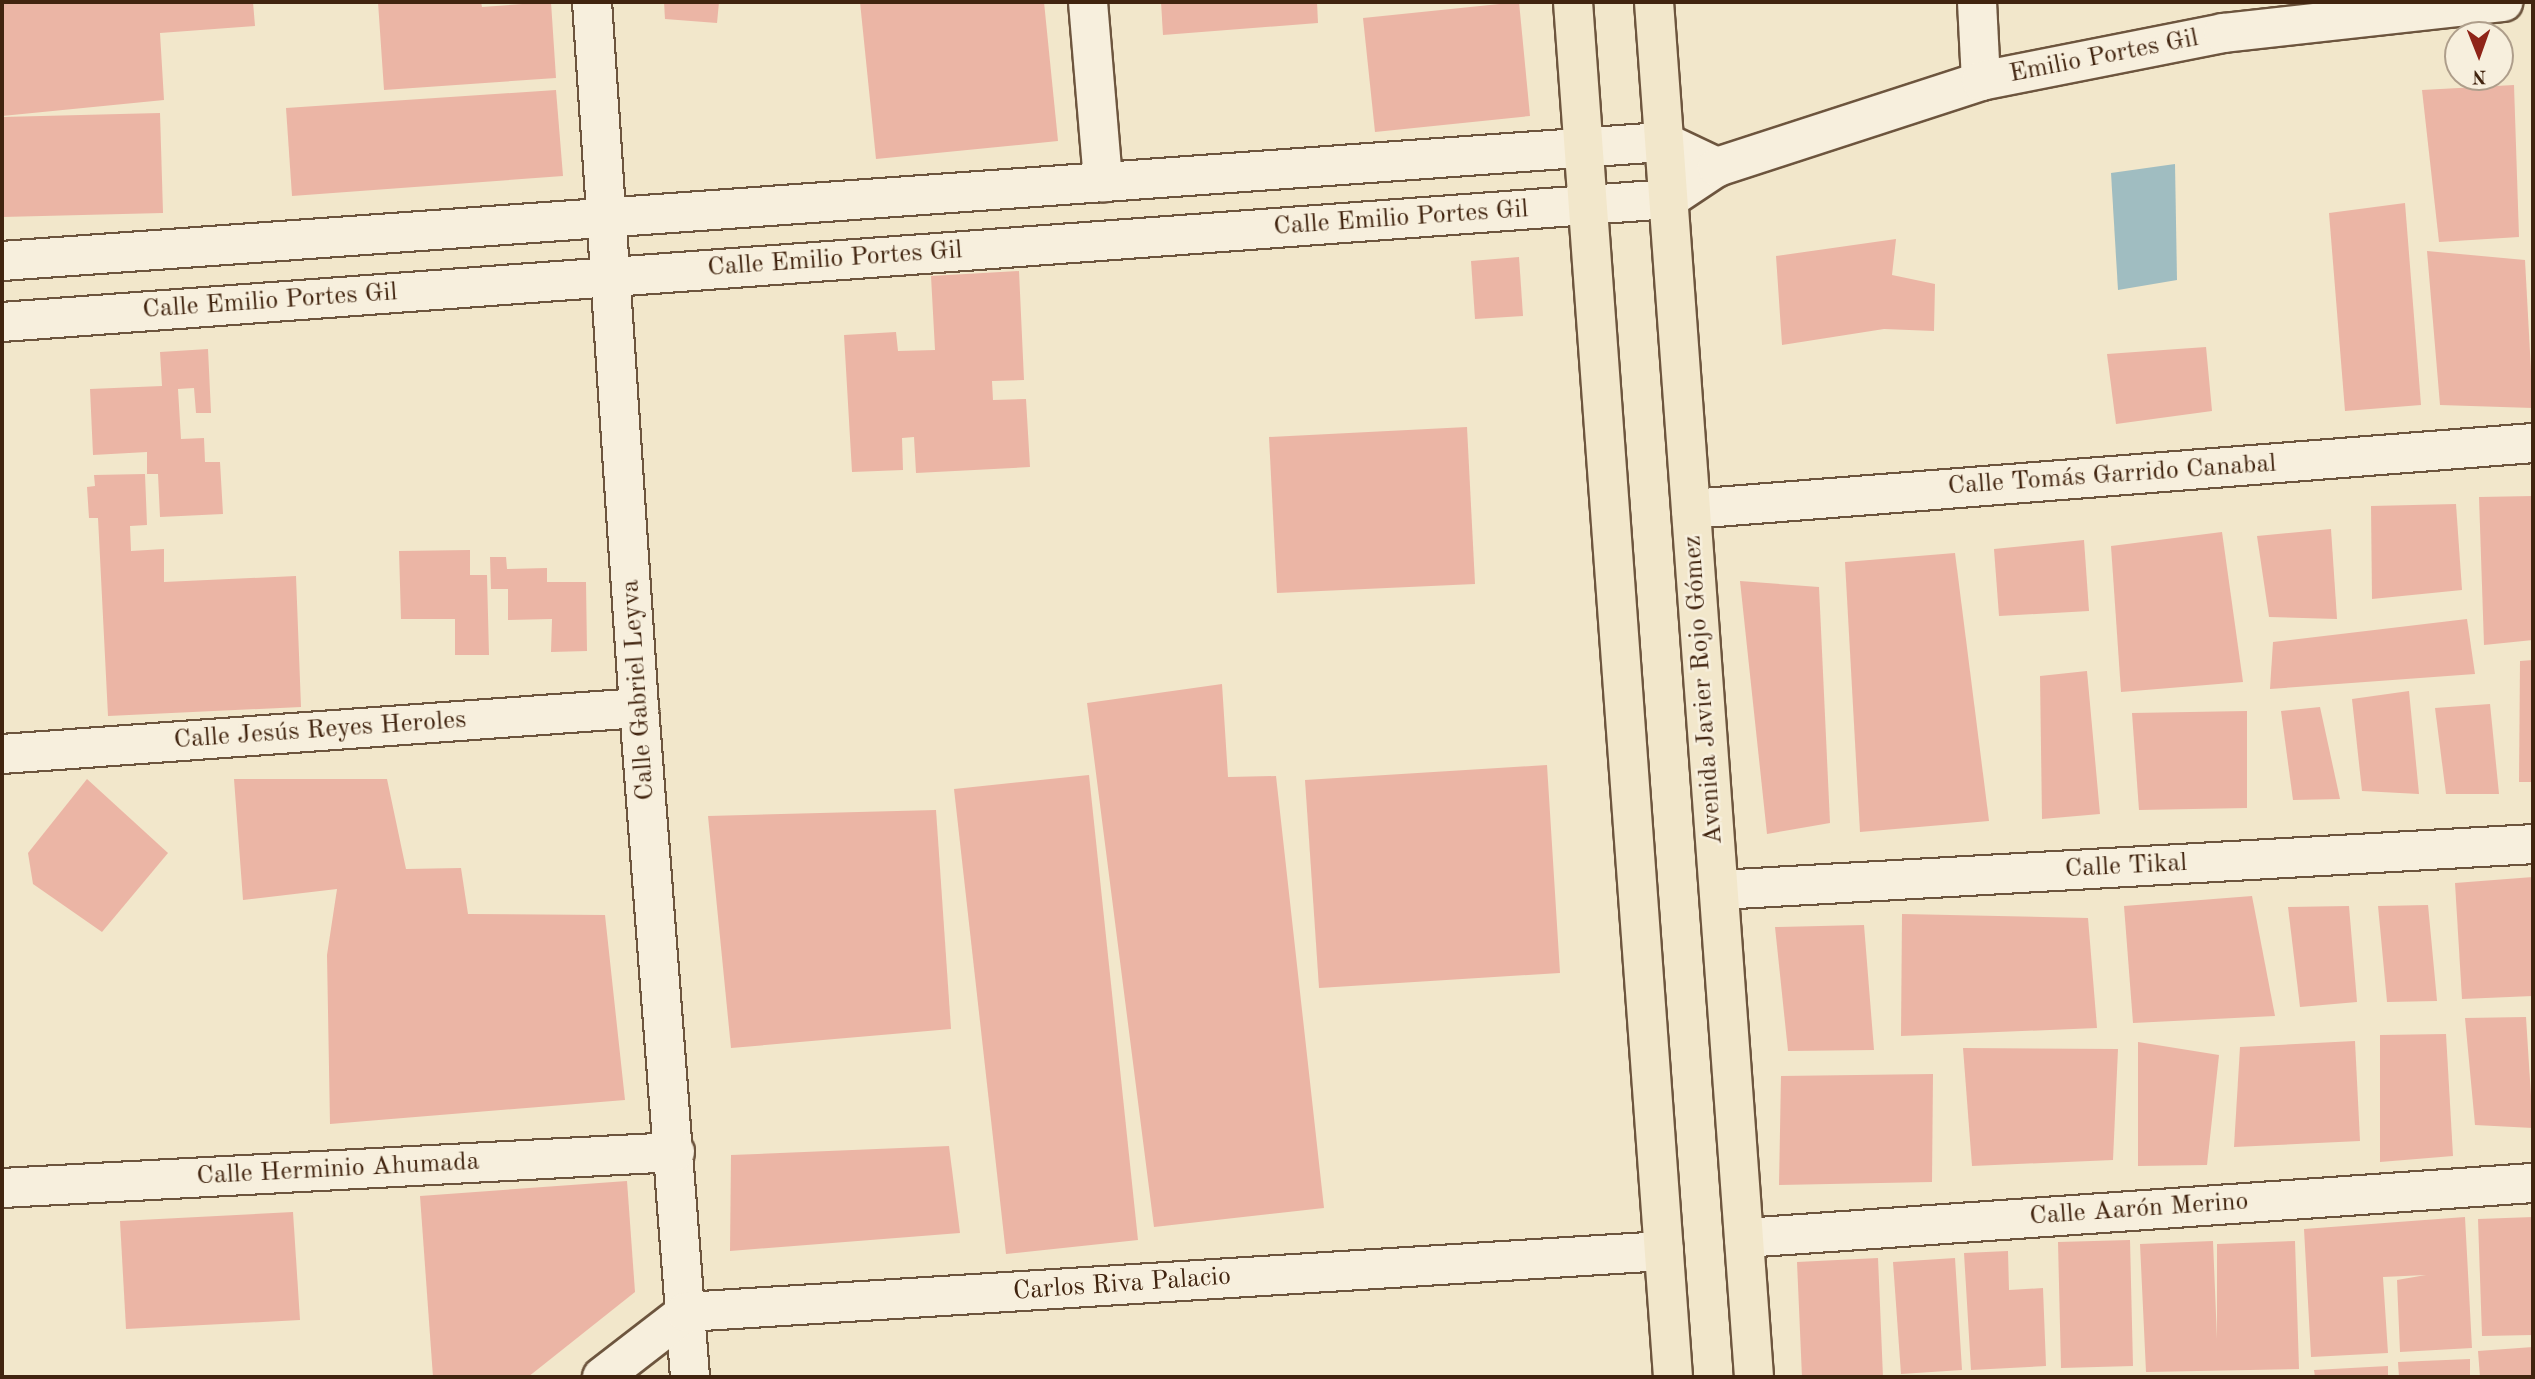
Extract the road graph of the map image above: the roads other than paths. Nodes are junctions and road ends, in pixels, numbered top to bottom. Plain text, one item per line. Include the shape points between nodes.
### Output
1 (592, 2) edge
2 (1088, 2) edge
3 (1573, 2) edge
4 (1654, 2) edge
5 (1977, 2) edge
6 (2503, 2) edge
7 (2221, 17) edge
8 (1981, 81) junction
9 (1664, 142) junction
10 (1584, 148) junction
11 (1717, 167) junction
12 (1103, 182) junction
13 (1669, 199) junction
14 (1588, 205) junction
15 (606, 217) junction
16 (2, 261) edge
17 (613, 276) junction
18 (2, 321) edge
19 (2533, 443) edge
20 (1691, 509) junction
21 (639, 708) junction
22 (2, 754) edge
23 (2533, 844) edge
24 (1719, 890) junction
25 (675, 1152) junction
26 (2533, 1182) edge
27 (2, 1188) edge
28 (1744, 1238) junction
29 (1664, 1251) junction
30 (687, 1312) junction
31 (602, 1377) edge
32 (690, 1377) edge
33 (1673, 1377) edge
34 (1754, 1377) edge

1 - 15 street, Calle Gabriel Leyva
2 - 12 street
3 - 10 main road
4 - 9 main road, Avenida Javier Rojo Gómez
5 - 8 street
6 - 7 street, Emilio Portes Gil
7 - 8 street, Emilio Portes Gil
8 - 11 street, Emilio Portes Gil
9 - 10 street
9 - 11 street
9 - 13 main road, Avenida Javier Rojo Gómez
10 - 12 street
10 - 14 main road
11 - 13 street, Emilio Portes Gil
12 - 15 street
13 - 14 street, Calle Emilio Portes Gil
13 - 20 main road, Avenida Javier Rojo Gómez
14 - 17 street, Calle Emilio Portes Gil
14 - 29 main road
15 - 16 street
15 - 17 street, Calle Gabriel Leyva
17 - 18 street, Calle Emilio Portes Gil
17 - 21 street, Calle Gabriel Leyva
19 - 20 street, Calle Tomás Garrido Canabal
20 - 24 main road, Avenida Javier Rojo Gómez
21 - 22 street, Calle Jesús Reyes Heroles
21 - 25 street, Calle Gabriel Leyva
23 - 24 street, Calle Tikal
24 - 28 main road, Avenida Javier Rojo Gómez
25 - 27 street, Calle Herminio Ahumada
25 - 30 street, Calle Gabriel Leyva
26 - 28 street, Calle Aarón Merino
28 - 34 main road, Avenida Javier Rojo Gómez
29 - 30 street, Carlos Riva Palacio
29 - 33 main road
30 - 31 street
30 - 32 street, Calle Gabriel Leyva

